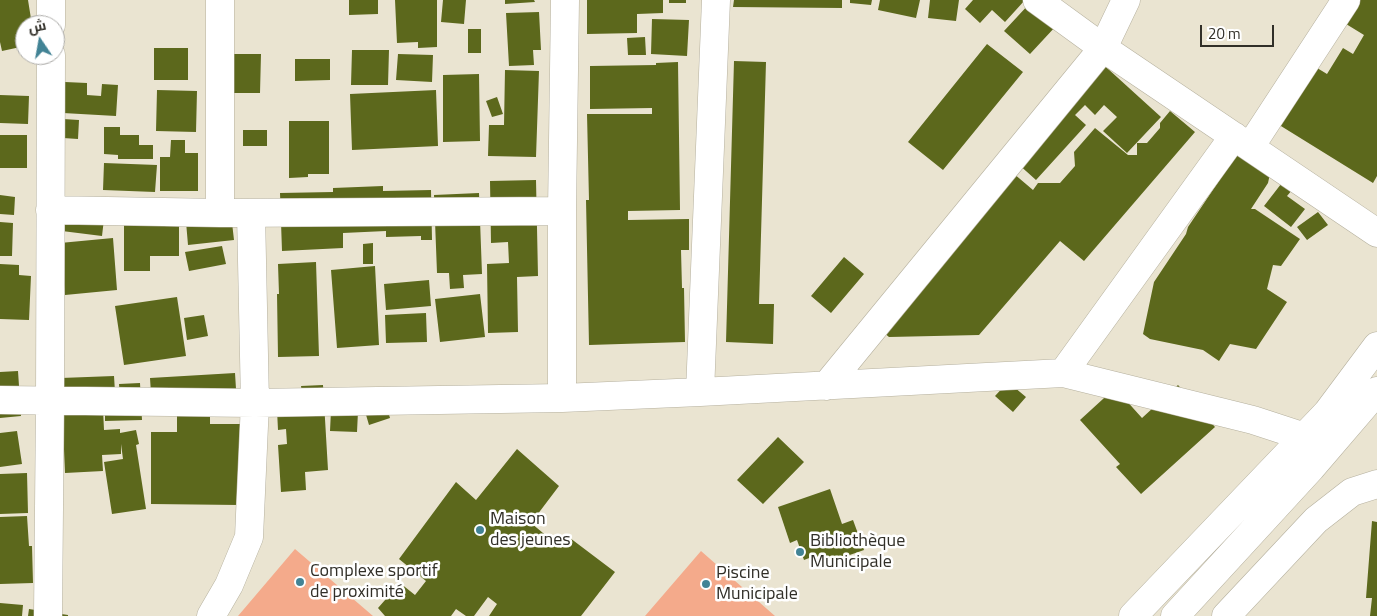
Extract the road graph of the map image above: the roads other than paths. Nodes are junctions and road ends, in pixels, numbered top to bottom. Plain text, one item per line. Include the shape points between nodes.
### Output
1 (51, 0) edge
2 (220, 0) edge
3 (565, 0) edge
4 (716, 0) edge
5 (1037, 0) edge
6 (1126, 0) edge
7 (1346, 0) edge
8 (51, 15) edge
9 (1103, 48) junction
10 (50, 65) edge
11 (1242, 142) junction
12 (50, 210) junction
13 (562, 211) junction
14 (220, 213) junction
15 (252, 213) junction
16 (1377, 233) edge
17 (1377, 346) edge
18 (1063, 373) junction
19 (826, 386) junction
20 (1377, 391) edge
21 (700, 392) junction
22 (562, 398) junction
23 (0, 400) edge
24 (50, 401) junction
25 (256, 403) junction
26 (1305, 437) junction
27 (1377, 484) edge
28 (48, 616) edge
29 (211, 616) edge
30 (1133, 616) edge
31 (1175, 616) edge
32 (1226, 616) edge

1 - 8 street
2 - 14 street
3 - 13 street
4 - 21 street
5 - 9 street
6 - 9 street
7 - 11 street
9 - 11 street
9 - 19 street
10 - 12 street
11 - 16 street
11 - 18 street
12 - 14 street
12 - 24 street
13 - 15 street
13 - 22 street
14 - 15 street
15 - 25 street
17 - 26 street via 1328,413
18 - 19 street
18 - 26 street via 1253,420
19 - 21 street
20 - 31 street
21 - 22 street
22 - 25 street
23 - 24 street
24 - 25 street
24 - 28 street
25 - 29 street via 249,536 229,585
26 - 30 street
27 - 32 street via 1352,492 1316,520

